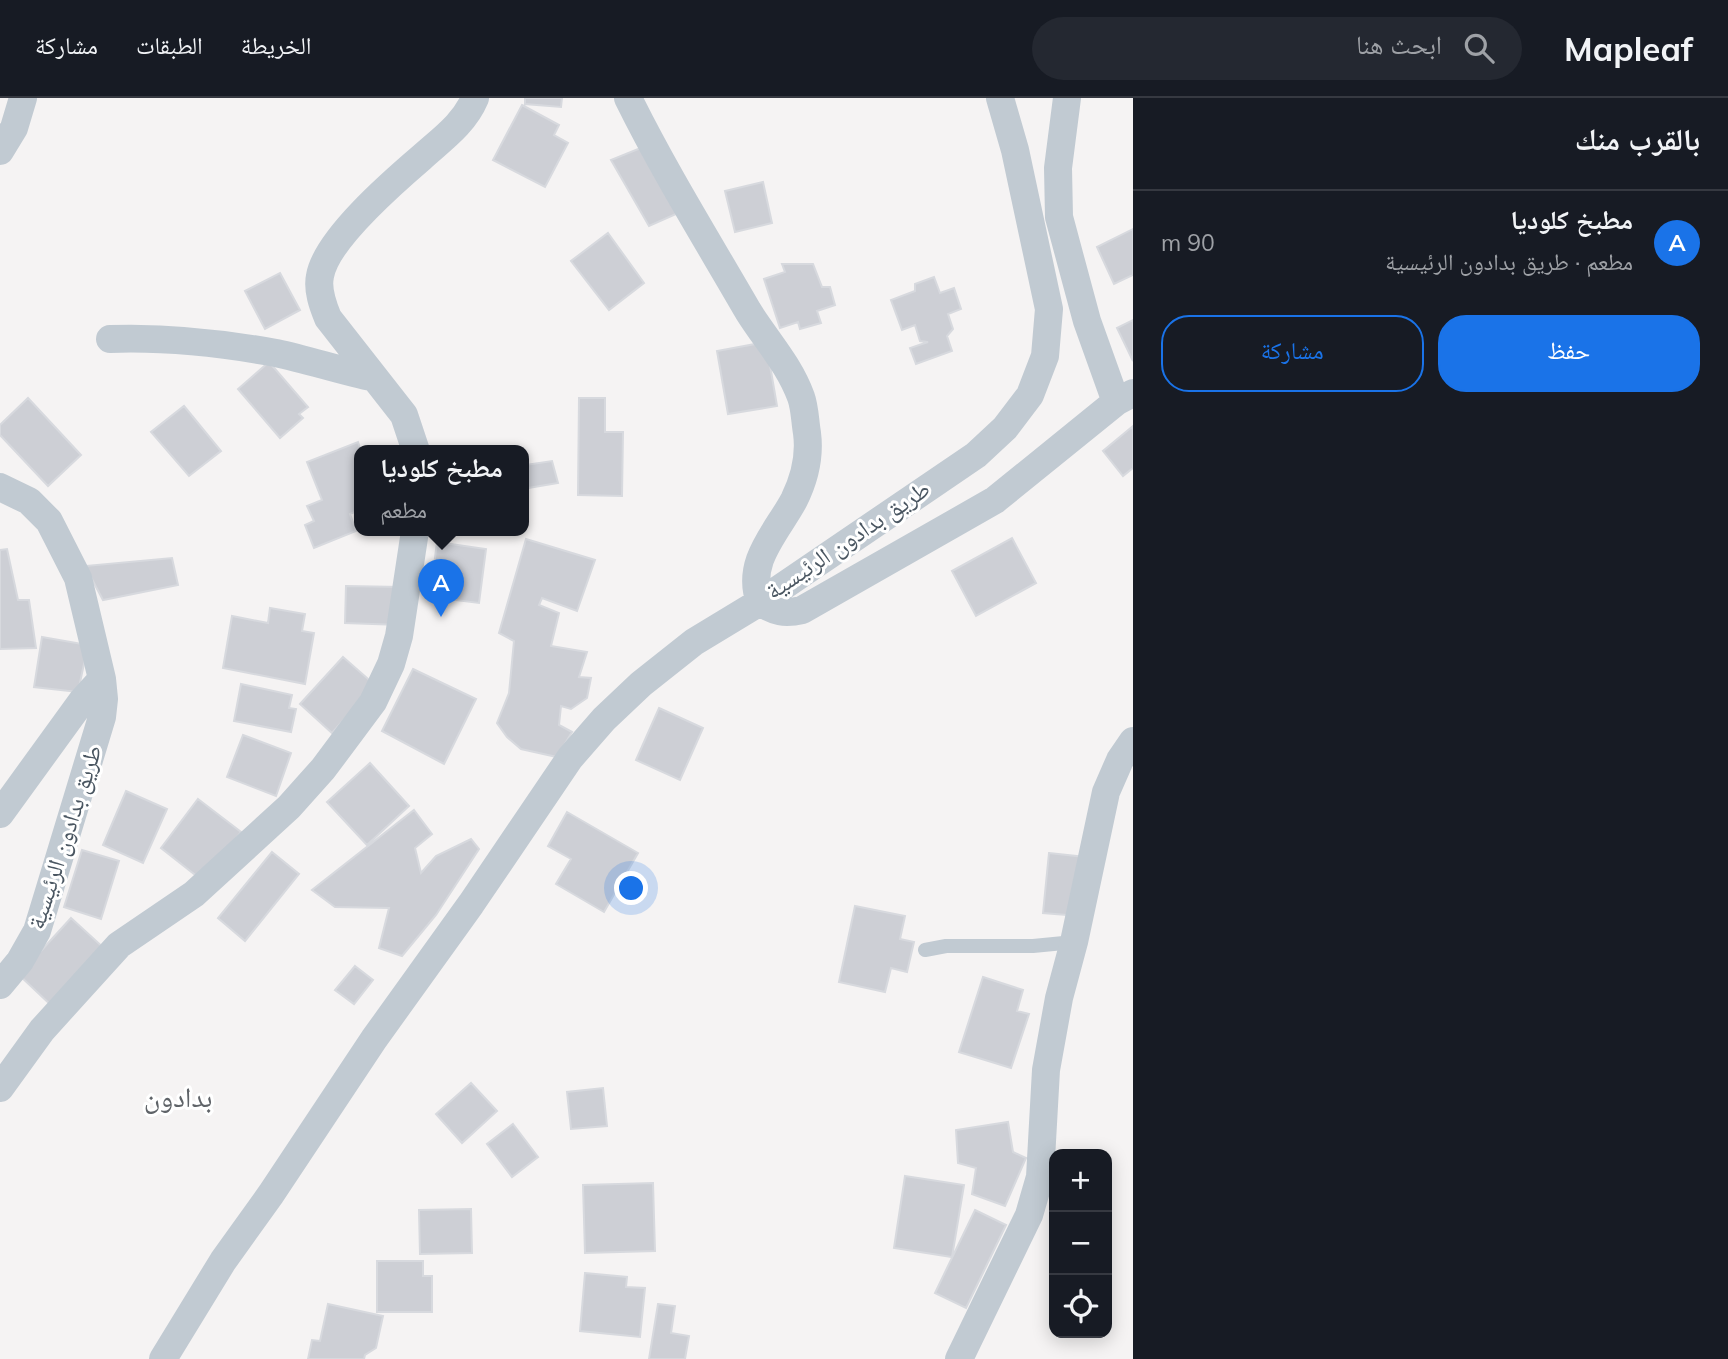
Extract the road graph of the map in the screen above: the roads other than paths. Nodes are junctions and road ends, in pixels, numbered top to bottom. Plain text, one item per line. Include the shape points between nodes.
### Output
1 (23, 98) edge
2 (475, 98) edge
3 (628, 98) edge
4 (1000, 98) edge
5 (1067, 98) edge
6 (0, 152) edge
7 (110, 339) dead end
8 (375, 378) junction
9 (1125, 398) edge
10 (414, 445) edge
11 (0, 487) edge
12 (414, 536) edge
13 (760, 602) junction
14 (102, 679) junction
15 (1133, 741) edge
16 (0, 814) edge
17 (1074, 942) junction
18 (925, 950) dead end
19 (0, 985) edge
20 (0, 1088) edge
21 (163, 1359) edge
22 (959, 1359) edge

1 - 6 street
2 - 8 street via 452,132 347,230 320,275 328,318
3 - 13 street, طريق بدادون الرئيسية via 801,398 807,458 793,500 761,555
4 - 13 street, طريق بدادون الرئيسية via 1049,309 1045,356 1030,396 1005,428 976,454
5 - 9 street via 1058,168 1059,217 1087,321
7 - 8 street via 179,340 248,349
8 - 10 street via 404,415
9 - 13 street via 995,500 802,610 771,610
11 - 14 street, طريق بدادون الرئيسية via 29,501 49,521 78,578
12 - 20 street via 391,664 373,702 323,769 289,807 194,894 119,945 42,1030
13 - 21 street via 694,642 641,684 570,758 223,1261
14 - 16 street, طريق بدادون الرئيسية
14 - 19 street, طريق بدادون الرئيسية via 102,717 37,931
15 - 17 street via 1106,792
17 - 18 lane
17 - 22 street via 1046,1070 1040,1177 1029,1215

